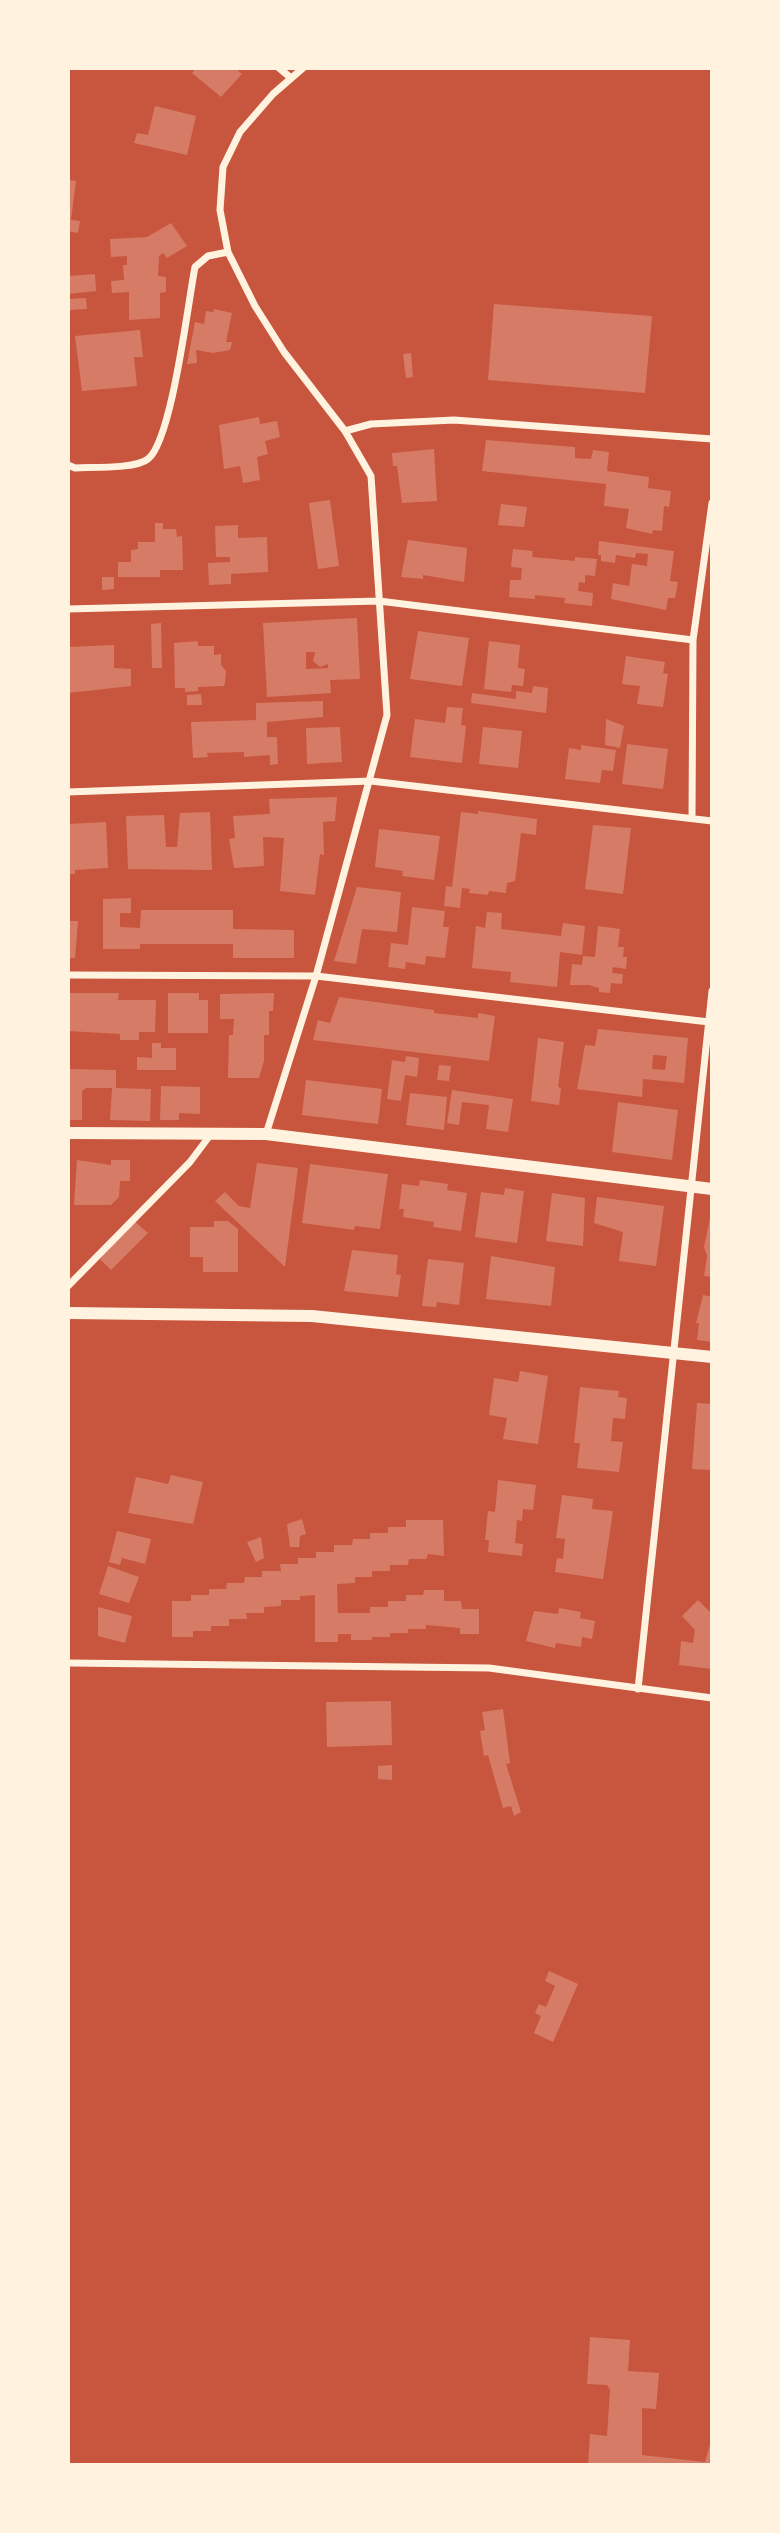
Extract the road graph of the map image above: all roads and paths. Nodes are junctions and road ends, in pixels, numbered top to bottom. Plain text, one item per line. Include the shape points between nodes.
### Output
1 (279, 68) edge
2 (303, 68) edge
3 (290, 78) junction
4 (228, 252) junction
5 (345, 431) junction
6 (712, 439) edge
7 (68, 465) edge
8 (712, 503) edge
9 (379, 601) junction
10 (68, 609) edge
11 (693, 640) junction
12 (371, 781) junction
13 (68, 792) edge
14 (692, 818) junction
15 (712, 821) edge
16 (68, 975) edge
17 (316, 976) junction
18 (712, 991) edge
19 (709, 1022) junction
20 (68, 1133) edge
21 (211, 1133) junction
22 (266, 1134) junction
23 (690, 1187) junction
24 (712, 1189) edge
25 (68, 1286) edge
26 (68, 1313) edge
27 (671, 1353) junction
28 (712, 1357) edge
29 (71, 1663) dead end
30 (638, 1689) junction
31 (712, 1698) edge

1 - 3 street
2 - 3 street
3 - 4 street via 240,132 223,167 220,210
4 - 5 street via 284,352
4 - 7 street via 208,256 195,267 165,424 151,457 140,463
5 - 6 street via 371,424 454,420
5 - 9 street via 370,476
8 - 11 street
9 - 10 street
9 - 11 street
9 - 12 street via 387,715
11 - 14 street
12 - 13 street
12 - 14 street
12 - 17 street
14 - 15 street
16 - 17 street
17 - 19 street
17 - 22 street
18 - 19 street
19 - 23 street
20 - 21 street
21 - 22 street
21 - 25 street via 190,1162
22 - 23 street
23 - 24 street
23 - 27 street
26 - 27 street via 312,1316
27 - 28 street
27 - 30 street
29 - 30 street via 489,1668
30 - 31 street

